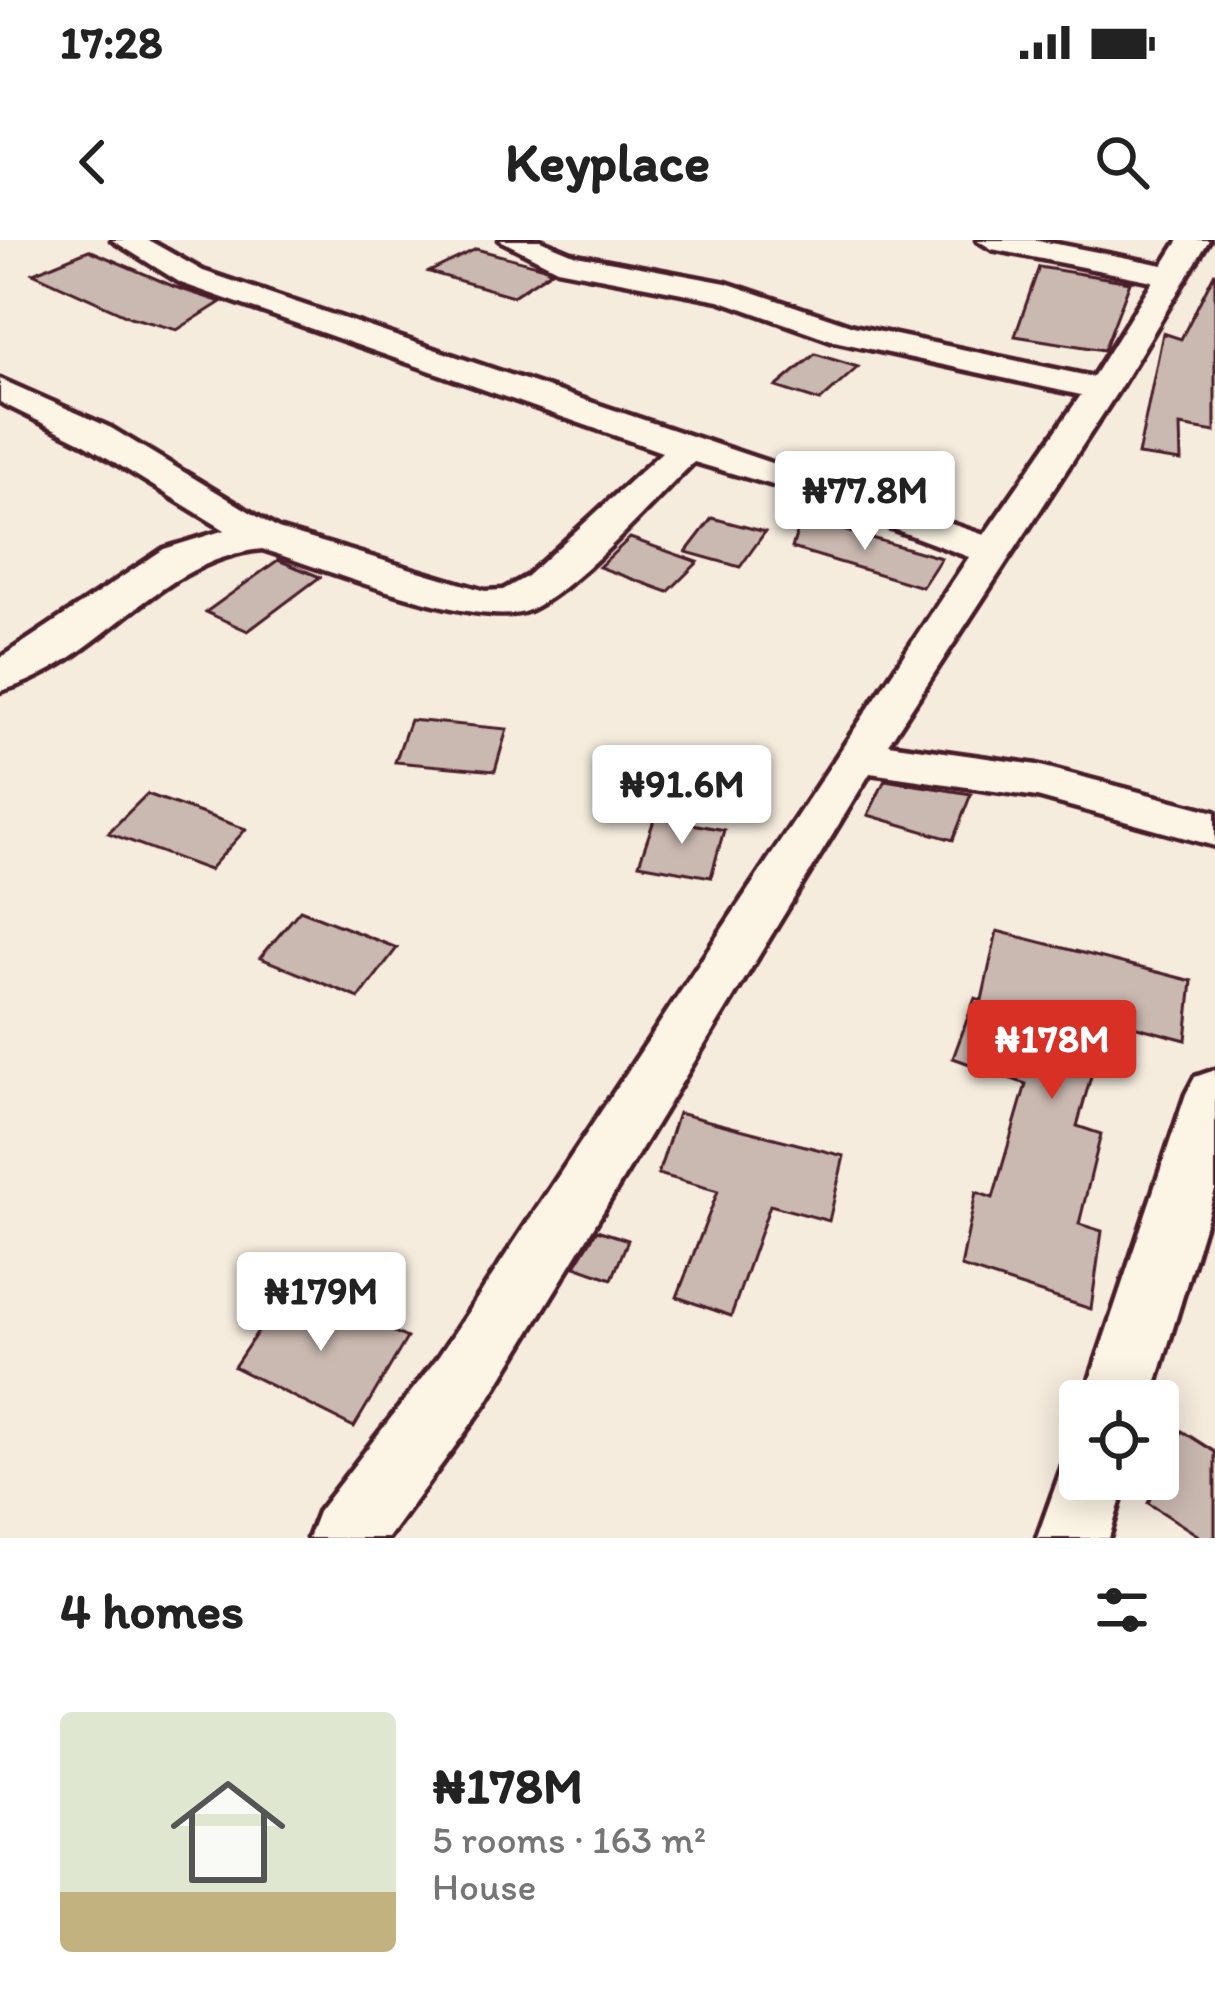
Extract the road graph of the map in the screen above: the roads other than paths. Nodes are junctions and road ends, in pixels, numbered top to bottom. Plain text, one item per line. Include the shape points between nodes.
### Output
1 (127, 240) edge
2 (515, 240) edge
3 (992, 240) edge
4 (1194, 240) edge
5 (1172, 277) junction
6 (0, 389) edge
7 (1102, 389) junction
8 (686, 449) junction
9 (264, 537) junction
10 (992, 552) junction
11 (0, 677) edge
12 (857, 755) junction
13 (1215, 829) edge
14 (1215, 1094) edge
15 (1124, 1380) edge
16 (1085, 1500) edge
17 (344, 1538) edge
18 (1073, 1538) edge

1 - 8 street via 192,277
2 - 7 street via 568,263 726,292 845,334
3 - 5 street
4 - 5 street
5 - 7 street
6 - 9 street via 98,436
7 - 10 street
8 - 9 street via 540,586 512,602 483,604
8 - 10 street via 803,482
9 - 11 street via 224,538 152,569 68,638
10 - 12 street
12 - 13 street via 1037,781
12 - 17 street via 463,1378
14 - 15 street
16 - 18 street

